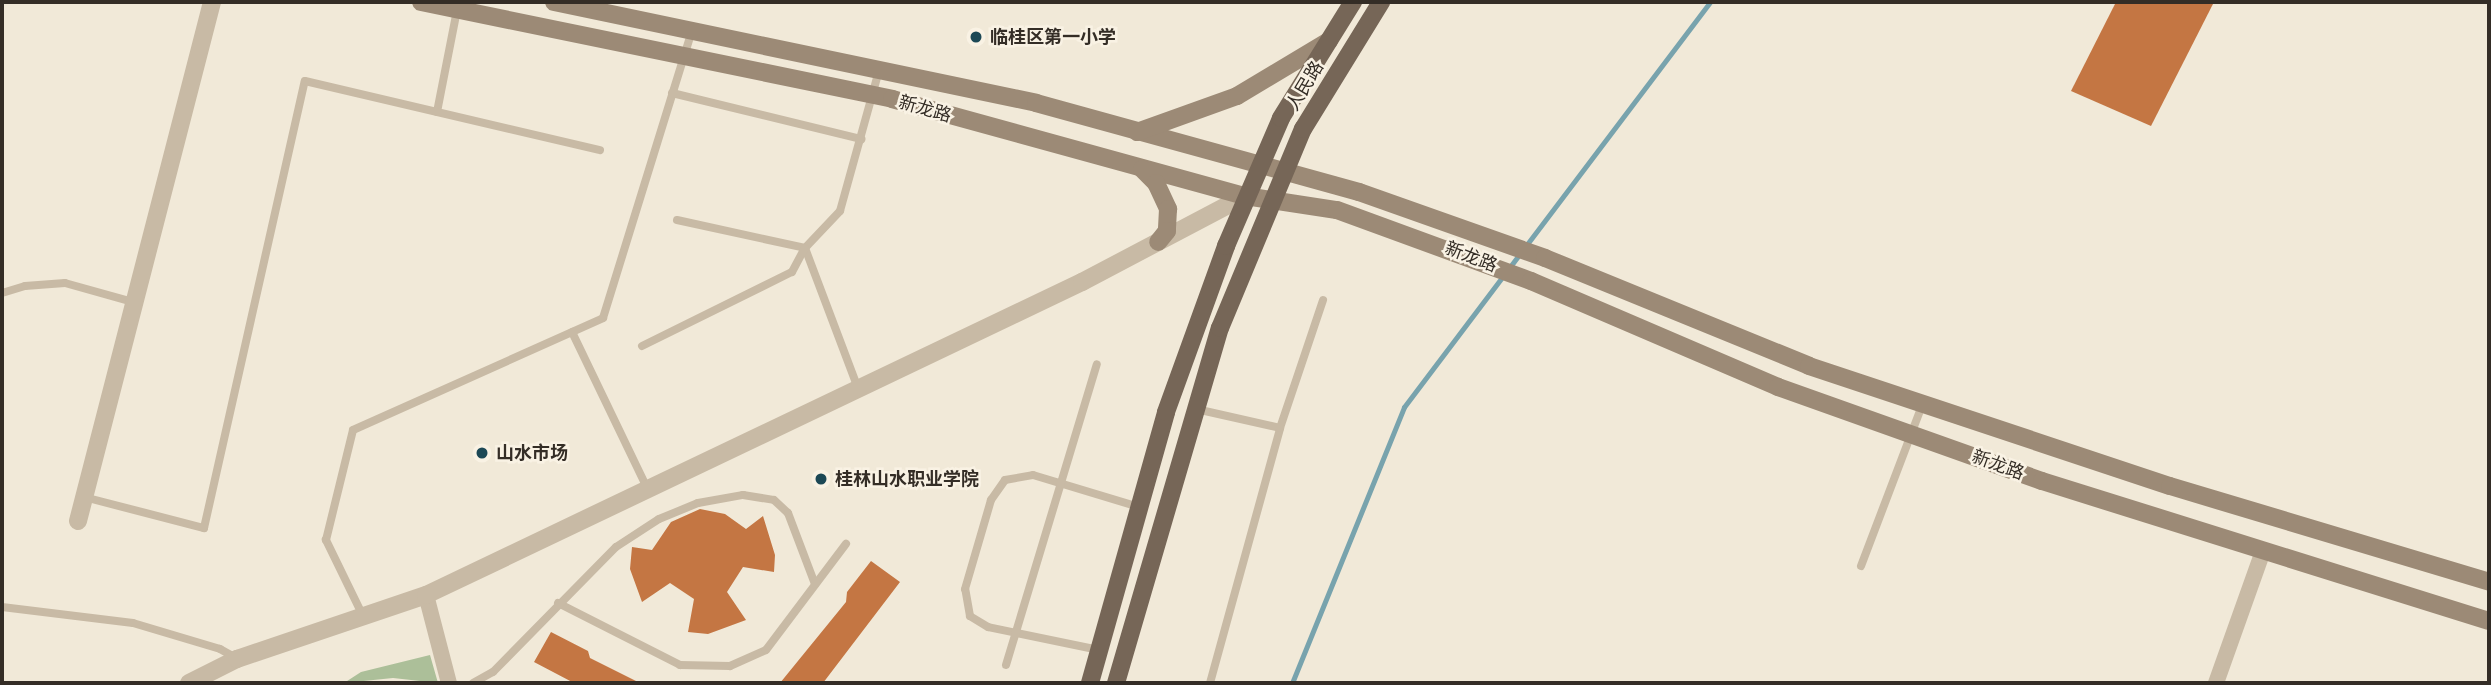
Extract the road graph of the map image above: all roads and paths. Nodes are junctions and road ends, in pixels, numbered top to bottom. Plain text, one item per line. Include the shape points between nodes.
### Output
1 (212, 2) edge
2 (421, 2) edge
3 (554, 2) edge
4 (1353, 2) edge
5 (1381, 2) edge
6 (457, 10) junction
7 (692, 30) junction
8 (1329, 41) junction
9 (683, 59) junction
10 (880, 67) junction
11 (672, 93) junction
12 (872, 96) junction
13 (437, 112) junction
14 (1136, 133) junction
15 (861, 139) junction
16 (600, 150) dead end
17 (1260, 166) junction
18 (1142, 169) junction
19 (1286, 174) junction
20 (1245, 196) junction
21 (1274, 197) junction
22 (677, 220) dead end
23 (1158, 242) junction
24 (805, 248) junction
25 (2, 293) edge
26 (1323, 300) dead end
27 (133, 302) junction
28 (572, 332) junction
29 (642, 346) dead end
30 (1097, 364) dead end
31 (858, 388) junction
32 (1923, 404) junction
33 (1194, 408) junction
34 (1280, 428) junction
35 (1911, 434) junction
36 (1060, 484) junction
37 (647, 488) junction
38 (84, 497) junction
39 (1140, 508) junction
40 (79, 522) dead end
41 (846, 544) dead end
42 (2263, 551) junction
43 (1861, 566) dead end
44 (2489, 582) edge
45 (816, 584) junction
46 (426, 595) junction
47 (558, 603) junction
48 (2, 607) edge
49 (363, 616) junction
50 (2489, 621) edge
51 (1016, 632) junction
52 (1100, 650) junction
53 (237, 659) junction
54 (1006, 665) dead end
55 (189, 683) edge
56 (449, 683) edge
57 (473, 683) edge
58 (1090, 683) edge
59 (1116, 683) edge
60 (1210, 683) edge
61 (2216, 683) edge

1 - 27 street
2 - 6 main road, 新龙路
3 - 7 main road, 新龙路
4 - 8 main road, 人民路
5 - 19 main road, 人民路 via 1303,129
6 - 9 main road, 新龙路
6 - 13 lane
7 - 9 lane
7 - 10 main road, 新龙路
8 - 14 main road via 1237,96
8 - 17 main road, 人民路 via 1281,118
9 - 11 lane
9 - 12 main road, 新龙路
10 - 12 lane
10 - 14 main road, 新龙路 via 1036,103
11 - 15 lane
11 - 28 lane via 603,318
12 - 15 lane
12 - 18 main road, 新龙路
13 - 16 lane
13 - 38 lane via 305,81 204,528
14 - 17 main road, 新龙路
15 - 24 lane via 840,211
17 - 19 main road, 新龙路
17 - 20 main road, 人民路
18 - 20 main road, 新龙路
18 - 23 main road via 1156,183 1168,209 1167,231
19 - 21 main road, 人民路
19 - 32 main road, 新龙路 via 1446,221 1809,366
20 - 21 main road, 新龙路
20 - 23 street
20 - 39 main road, 人民路 via 1166,412
21 - 33 main road, 人民路
21 - 35 main road, 新龙路 via 1337,210 1438,245 1778,387
22 - 24 lane
23 - 31 street
24 - 29 lane via 792,272
24 - 31 lane
25 - 27 lane via 65,283
26 - 34 lane
27 - 38 street
28 - 37 lane
28 - 49 lane via 353,430 326,540
30 - 36 lane
31 - 37 street
32 - 35 lane
32 - 44 main road, 新龙路 via 2170,486
33 - 34 lane
33 - 59 main road, 人民路
34 - 60 lane
35 - 42 main road, 新龙路
35 - 43 lane
36 - 39 lane
36 - 51 lane
36 - 51 lane via 1033,475 1005,480 996,488 965,589 966,608 988,627
37 - 46 street
38 - 40 street
39 - 52 main road, 人民路
41 - 45 lane
42 - 50 main road, 新龙路
42 - 61 street
45 - 47 lane via 766,650 717,668 680,665
45 - 47 lane via 788,513 774,500 743,495 698,503 659,519 603,557
46 - 49 street
46 - 56 street
47 - 57 lane via 493,672
48 - 53 lane via 133,623 220,649
49 - 53 street
51 - 52 lane
51 - 54 lane
52 - 58 main road, 人民路
53 - 55 street

